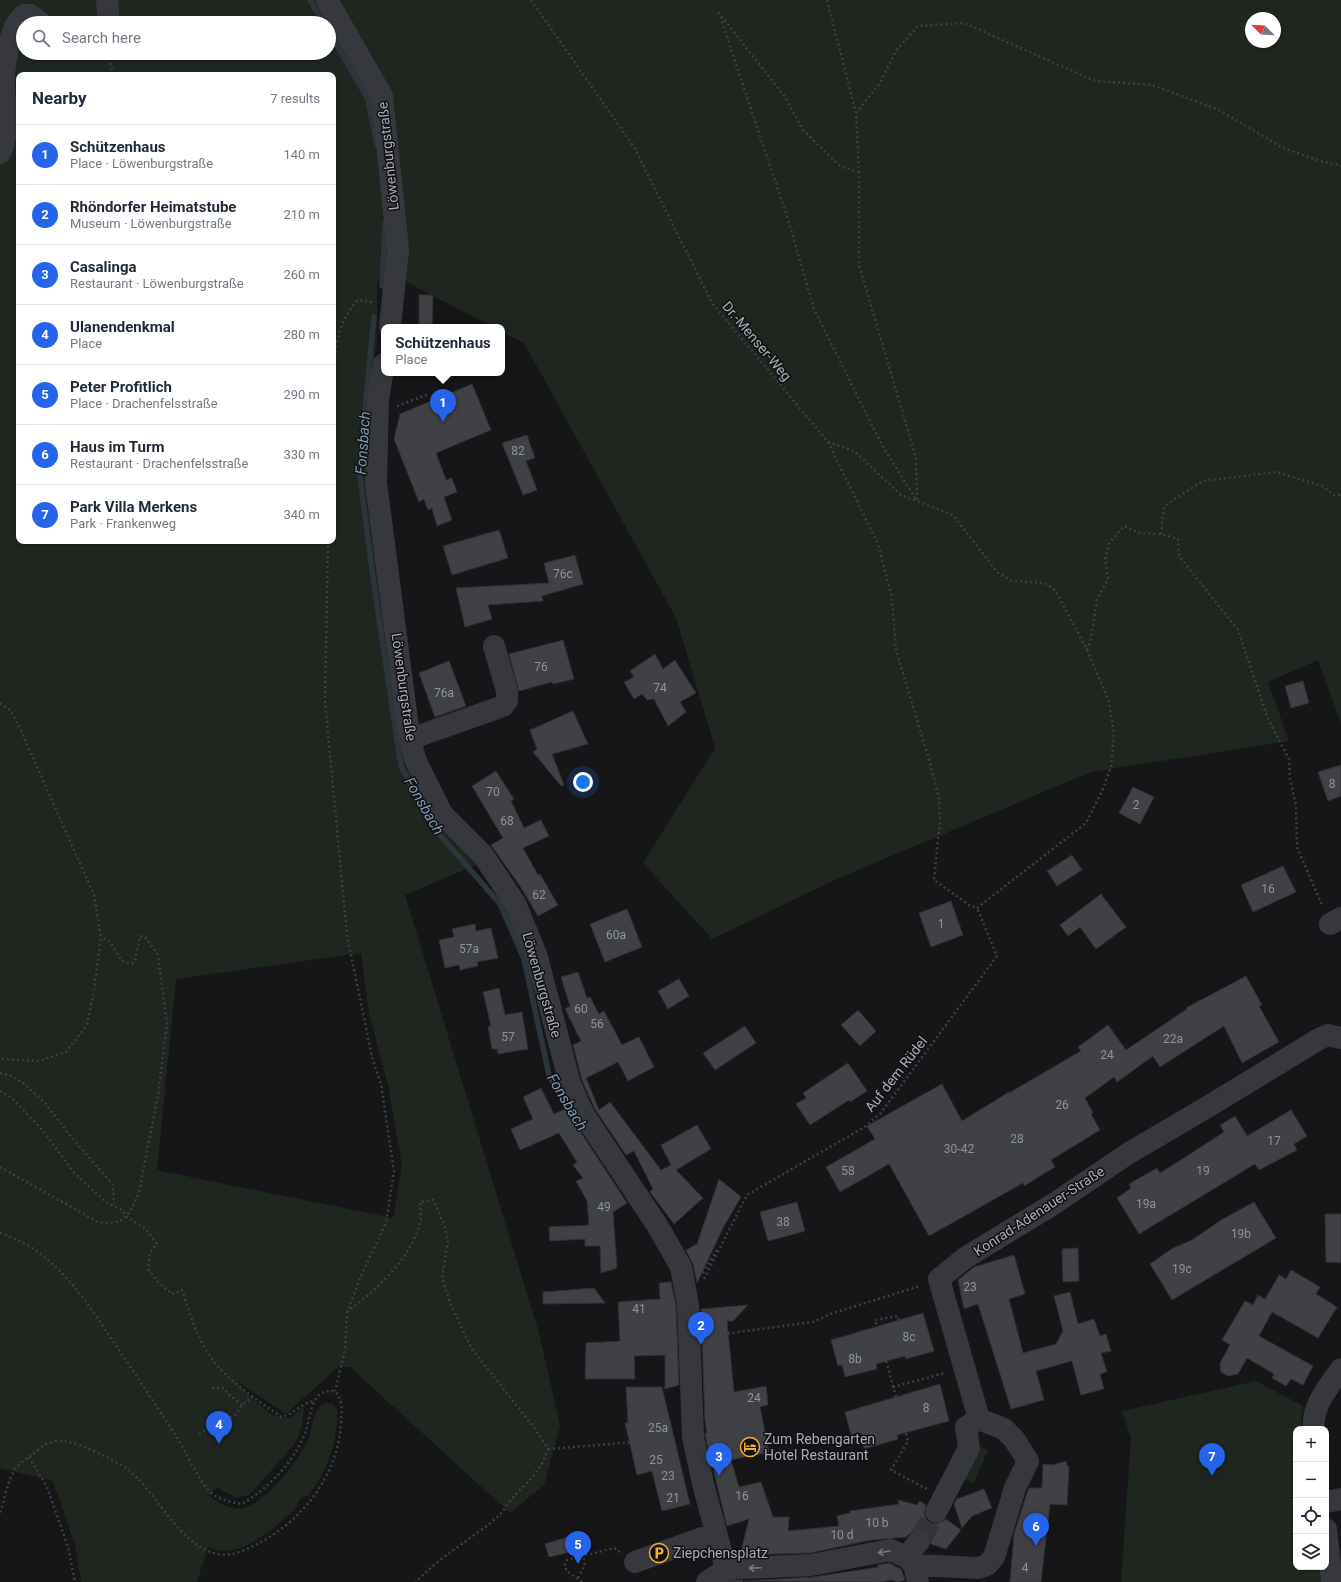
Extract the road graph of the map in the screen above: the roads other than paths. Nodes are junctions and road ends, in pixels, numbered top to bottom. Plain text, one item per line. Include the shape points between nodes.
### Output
1 (106, 0) edge
2 (327, 0) edge
3 (108, 16) edge
4 (16, 24) edge
5 (0, 153) edge
6 (390, 324) edge
7 (382, 376) edge
8 (494, 646) dead end
9 (410, 739) junction
10 (1340, 1035) edge
11 (1341, 1369) edge
12 (979, 1419) junction
13 (1314, 1426) edge
14 (1341, 1499) edge
15 (1329, 1501) edge
16 (939, 1504) tunnel mouth
17 (716, 1533) junction
18 (1327, 1534) edge
19 (914, 1561) edge
20 (635, 1562) dead end
21 (1334, 1569) edge
22 (729, 1575) edge
23 (707, 1582) edge

1 - 3 street
2 - 6 street, Löwenburgstraße via 382,96 398,250
4 - 5 street via 5,62 6,138
7 - 9 street, Löwenburgstraße via 378,399 376,483
8 - 9 street via 507,691 507,701 492,710
9 - 17 street, Löwenburgstraße via 415,760 442,814 483,855 515,903 537,957 570,1084 584,1114 681,1267 688,1303 693,1437
10 - 12 street, Konrad-Adenauer-Straße via 1328,1035 1319,1039 1129,1152 1052,1205 965,1258 939,1279
11 - 13 street via 1317,1409
12 - 16 street via 966,1427 969,1448
12 - 19 street via 1004,1429 1028,1461 1015,1488 994,1557 987,1565 979,1568
14 - 15 street
17 - 20 street
17 - 22 street, Löwenburgstraße
18 - 21 street
19 -> 22 street via 890,1550 811,1565
22 - 23 street

